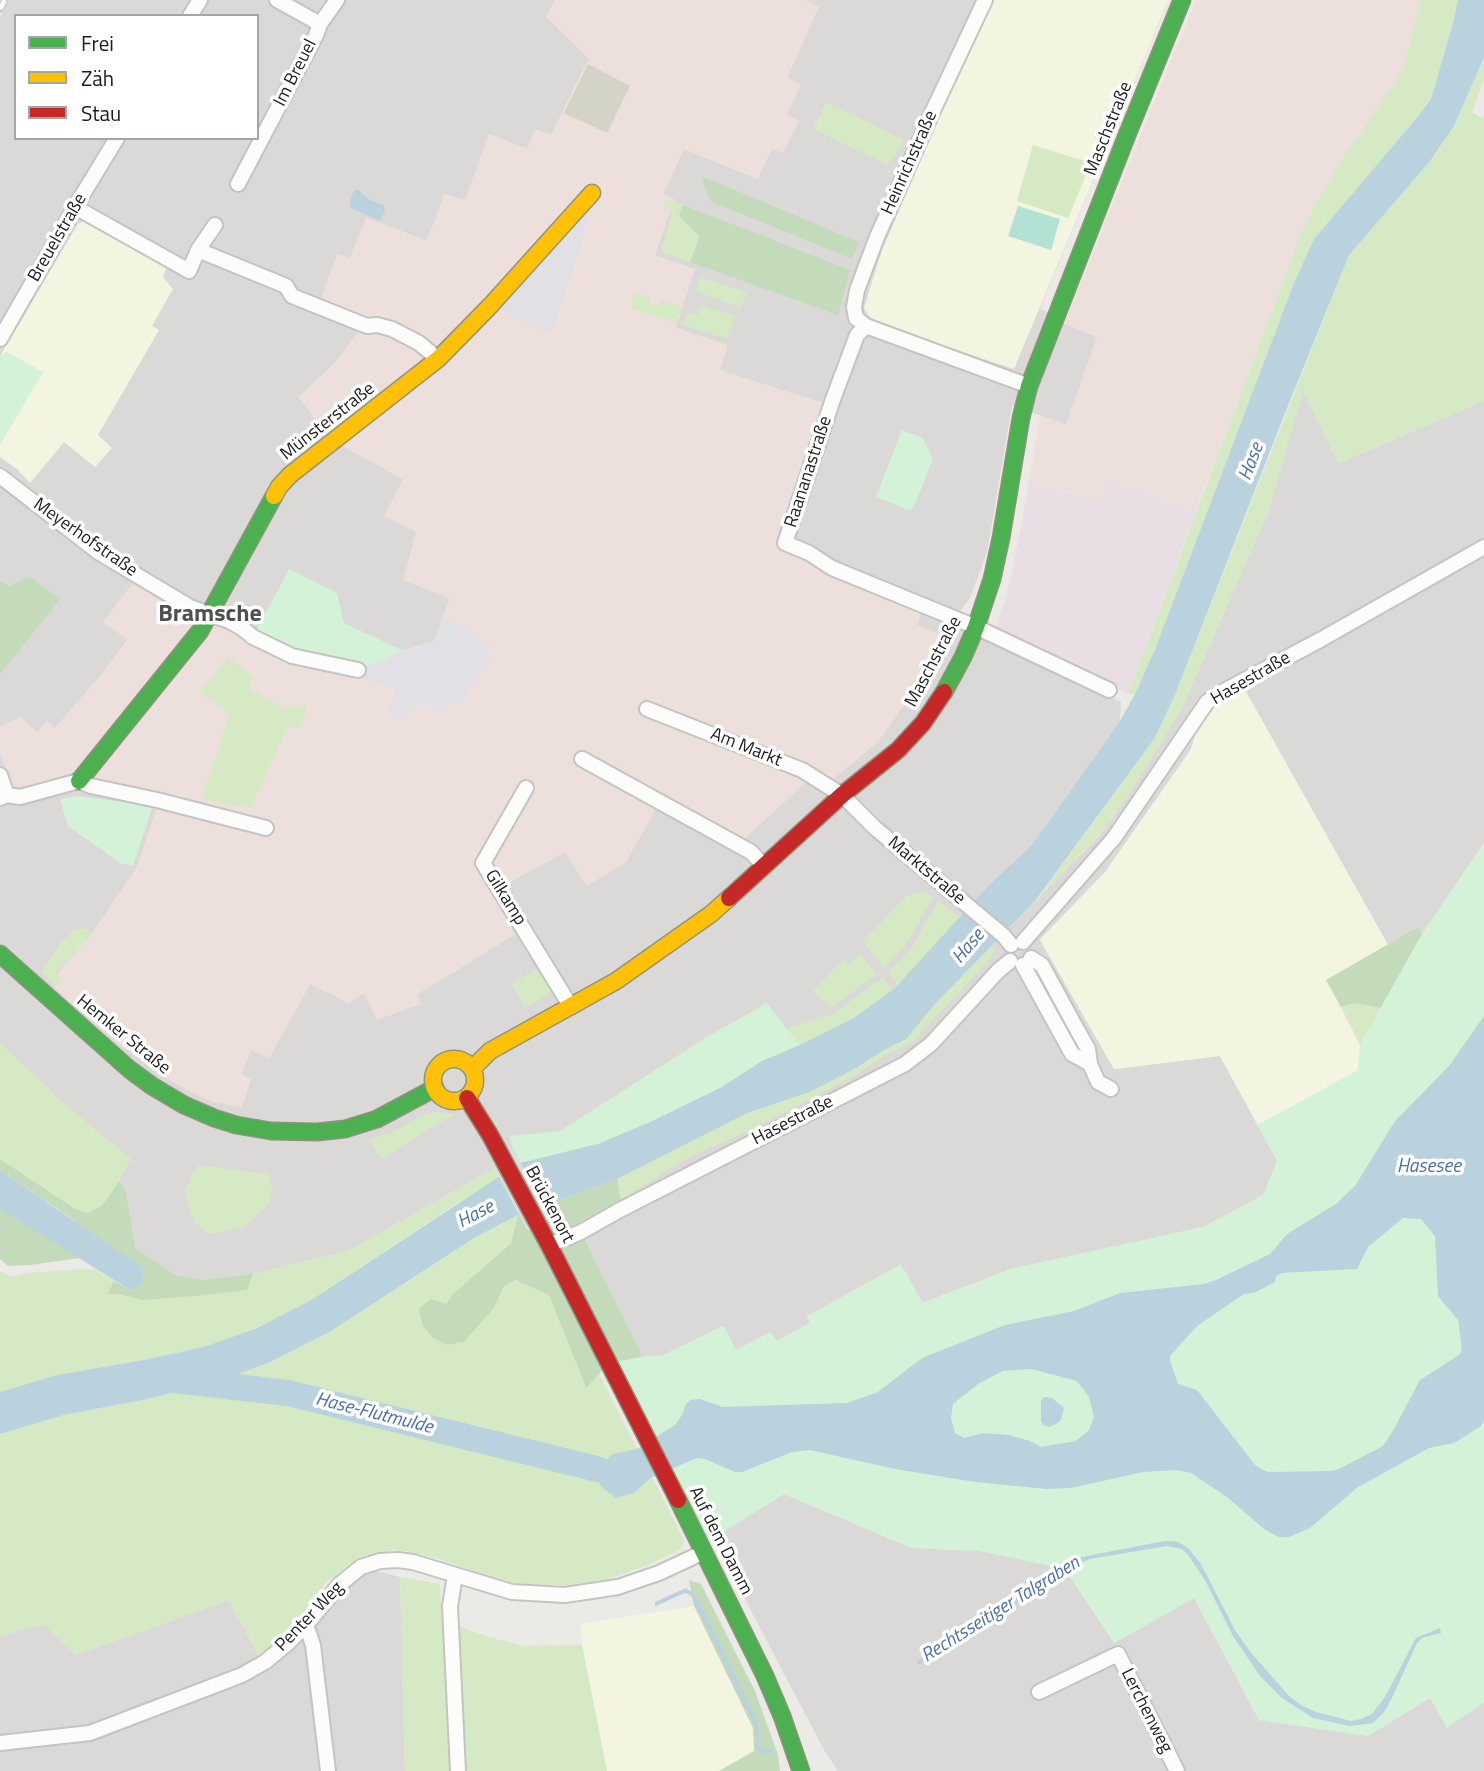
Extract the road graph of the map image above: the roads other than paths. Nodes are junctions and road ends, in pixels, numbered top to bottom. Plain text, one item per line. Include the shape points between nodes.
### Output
1 (277, 0) edge
2 (337, 0) edge
3 (985, 0) edge
4 (1182, 0) edge
5 (320, 24) junction
6 (116, 140) edge
7 (238, 184) dead end
8 (592, 193) dead end
9 (75, 207) junction
10 (215, 225) dead end
11 (198, 250) junction
12 (866, 326) junction
13 (0, 339) edge
14 (438, 359) junction
15 (1029, 386) junction
16 (0, 476) edge
17 (1484, 547) edge
18 (209, 615) junction
19 (976, 627) junction
20 (358, 670) dead end
21 (1109, 690) dead end
22 (647, 709) dead end
23 (582, 759) dead end
24 (0, 775) edge
25 (79, 781) junction
26 (526, 788) dead end
27 (842, 795) junction
28 (3, 796) edge
29 (267, 828) dead end
30 (764, 866) junction
31 (1013, 941) junction
32 (0, 954) edge
33 (1021, 962) junction
34 (571, 1007) junction
35 (472, 1069) junction
36 (435, 1088) junction
37 (1111, 1090) dead end
38 (467, 1098) junction
39 (549, 1245) junction
40 (594, 1333) joint
41 (704, 1552) junction
42 (455, 1576) junction
43 (306, 1625) junction
44 (1039, 1692) dead end
45 (0, 1743) edge
46 (328, 1771) edge
47 (458, 1771) edge
48 (801, 1771) edge
49 (1177, 1771) edge

1 - 5 street
2 - 5 street, Im Breuel
3 - 12 street, Heinrichstraße via 857,290 856,317
4 - 15 main road, Maschstraße
5 - 7 street, Im Breuel
6 - 9 street, Breuelstraße
8 - 14 main road, Münsterstraße
9 - 11 street via 189,271
9 - 13 street, Breuelstraße
10 - 11 street
11 - 14 street via 286,286 292,296 367,326 392,329
12 - 15 street
12 - 19 street, Raananastraße via 857,335 785,543 842,573
14 - 18 main road, Münsterstraße via 279,487
15 - 19 main road, Maschstraße via 1002,538
16 - 18 street, Meyerhofstraße via 99,552
17 - 31 street, Hasestraße via 1207,702 1114,838
18 - 20 street, Meyerhofstraße via 292,656
18 - 25 main road, Münsterstraße
19 - 21 street
19 - 27 main road, Maschstraße via 923,723 898,750
22 - 27 street, Am Markt via 802,770
23 - 30 street via 751,852
24 - 28 street
25 - 28 street via 20,797
25 - 29 street
26 - 34 street, Gilkamp via 484,863
27 - 30 main road, Maschstraße
27 - 31 street, Marktstraße via 875,828
30 - 34 main road, Maschstraße via 711,914
31 - 33 street via 1008,951
31 - 33 street via 1027,944 1031,950
32 - 36 main road, Hemker Straße via 152,1086 184,1105 236,1125 271,1131 345,1129 377,1119
33 - 37 street via 1042,965 1088,1049 1098,1082
33 - 39 street, Hasestraße via 998,971 931,1044 905,1064
34 - 35 main road, Maschstraße via 490,1051
35 - 36 main road via 455,1059 442,1063 434,1074
35 - 38 main road via 476,1081
36 - 38 main road via 449,1101
38 - 39 main road, Brückenort
39 - 40 main road, Brückenort
40 - 41 main road, Auf dem Damm
41 - 42 street, Penter Weg via 618,1587 565,1595 512,1592
41 - 48 main road, Auf dem Damm via 765,1676
42 - 43 street, Penter Weg via 398,1560 360,1567
42 - 47 street via 450,1606
43 - 45 street, Penter Weg via 265,1662 242,1675 90,1733
43 - 46 street via 321,1698
44 - 49 street, Lerchenweg via 1118,1654

